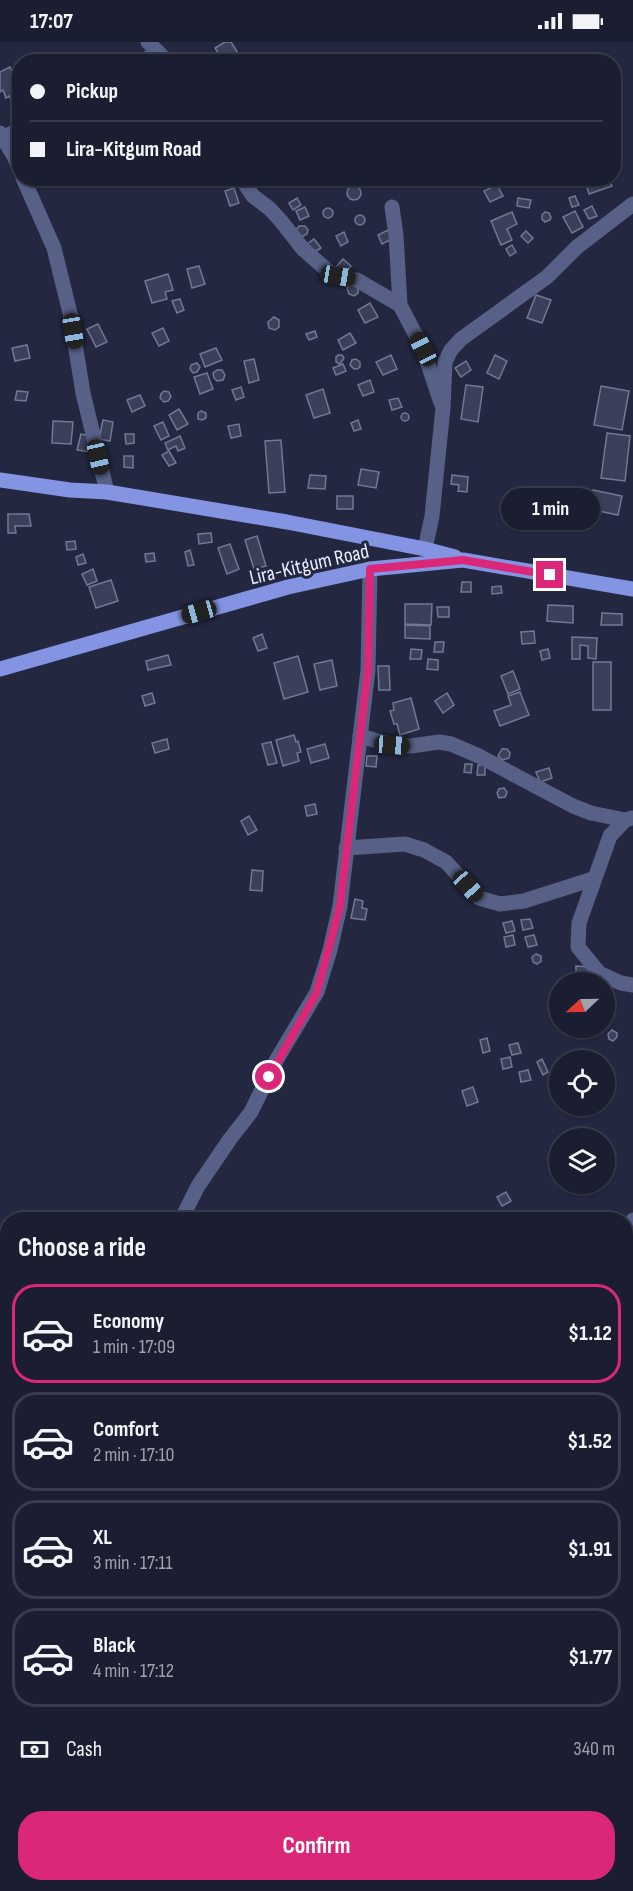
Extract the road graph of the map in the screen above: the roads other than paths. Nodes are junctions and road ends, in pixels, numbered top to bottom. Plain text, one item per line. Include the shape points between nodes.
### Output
1 (2, 136) edge
2 (12, 153) edge
3 (27, 186) edge
4 (246, 186) edge
5 (633, 204) edge
6 (392, 207) dead end
7 (400, 305) junction
8 (443, 408) junction
9 (0, 480) edge
10 (107, 492) junction
11 (425, 549) junction
12 (463, 560) junction
13 (370, 569) junction
14 (633, 590) edge
15 (0, 669) edge
16 (360, 736) junction
17 (629, 819) edge
18 (346, 848) junction
19 (593, 879) junction
20 (633, 985) edge
21 (185, 1212) edge

1 - 2 street
3 - 10 street via 54,248
4 - 7 street via 327,270 357,280
5 - 8 street via 547,277 461,339 445,362
6 - 7 street
7 - 8 street via 423,349
8 - 11 street
9 - 10 main road
10 - 11 main road
11 - 12 main road
12 - 13 main road, Lira-Kitgum Road
12 - 14 main road, Lira-Kitgum Road
13 - 15 main road, Lira-Kitgum Road via 288,587
13 - 16 street via 368,670
16 - 17 street via 392,745 452,744 573,806
16 - 18 street
17 - 19 street via 610,836
18 - 19 street via 405,844 424,850 446,862 479,898 500,904 524,901
18 - 21 street via 340,906 317,992 251,1112 198,1186
19 - 20 street via 579,923 578,947 599,973

